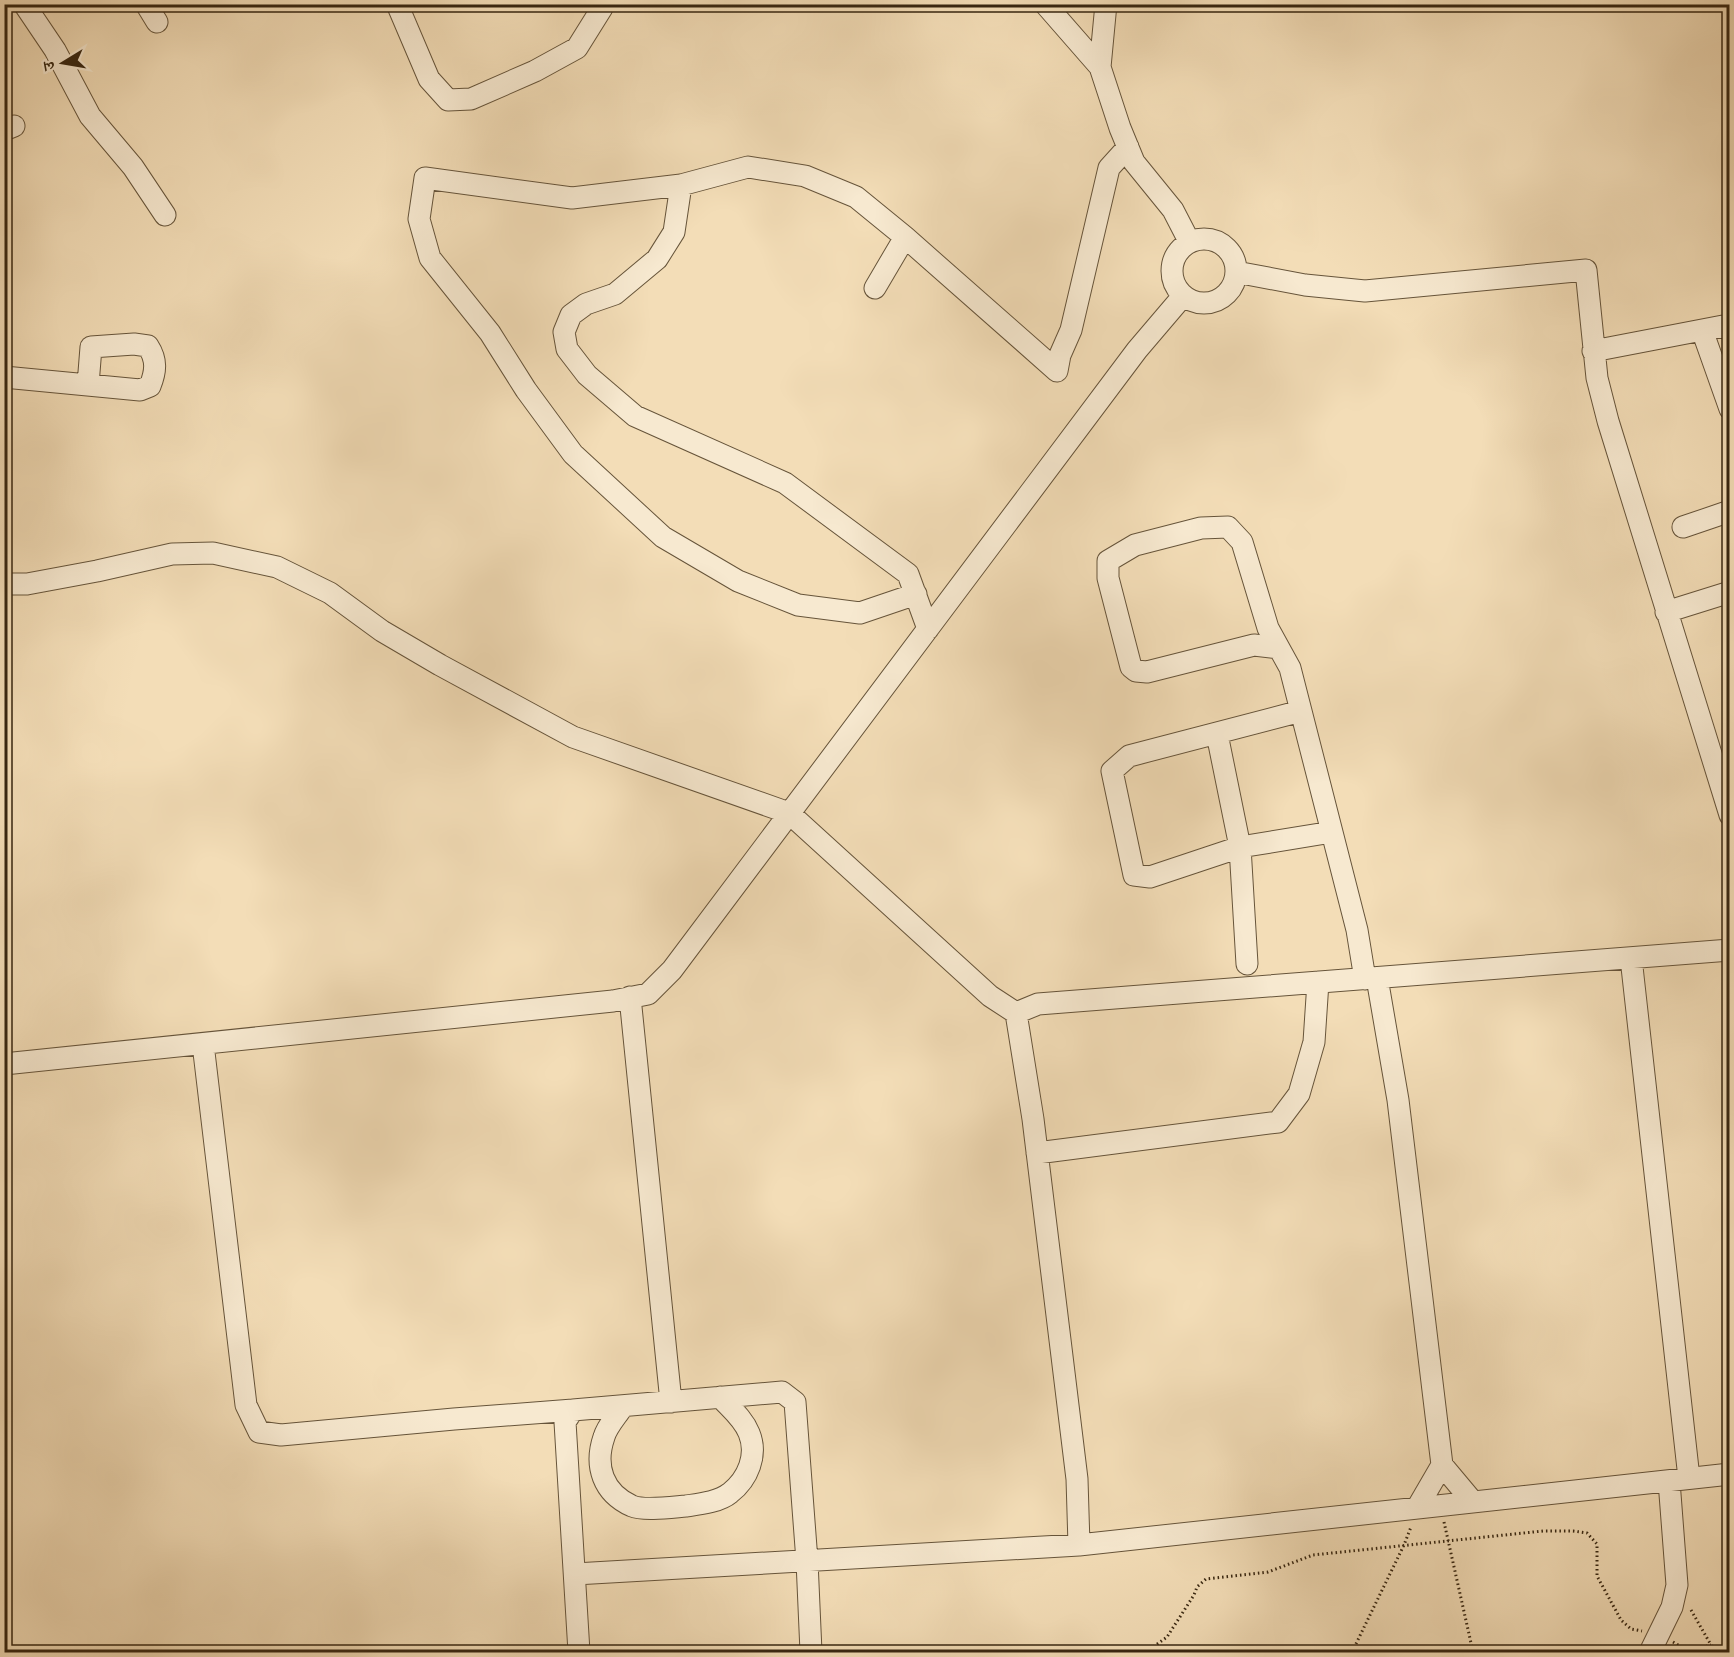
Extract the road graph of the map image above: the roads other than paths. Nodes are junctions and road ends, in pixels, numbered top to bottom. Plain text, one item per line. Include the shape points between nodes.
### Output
1 (24, 4) edge
2 (397, 4) edge
3 (602, 4) edge
4 (1045, 4) edge
5 (1106, 4) edge
6 (1100, 67) junction
7 (1128, 147) junction
8 (681, 185) junction
9 (165, 215) dead end
10 (905, 237) junction
11 (1189, 241) junction
12 (1236, 272) junction
13 (875, 288) dead end
14 (1183, 296) junction
15 (1702, 330) junction
16 (1730, 331) edge
17 (1593, 351) junction
18 (4, 377) edge
19 (88, 385) dead end
20 (1730, 409) edge
21 (1730, 511) edge
22 (1683, 527) dead end
23 (4, 584) edge
24 (1730, 592) edge
25 (916, 594) junction
26 (1666, 612) junction
27 (928, 629) junction
28 (1279, 648) junction
29 (1301, 711) junction
30 (1217, 734) junction
31 (789, 813) junction
32 (1730, 815) edge
33 (1332, 832) junction
34 (1240, 847) junction
35 (1730, 950) edge
36 (1630, 958) junction
37 (1247, 964) dead end
38 (1371, 978) junction
39 (1318, 982) junction
40 (630, 997) junction
41 (1016, 1013) junction
42 (203, 1044) junction
43 (4, 1064) edge
44 (1037, 1153) junction
45 (720, 1397) junction
46 (671, 1402) junction
47 (623, 1406) junction
48 (573, 1410) junction
49 (1442, 1465) junction
50 (1730, 1474) edge
51 (1679, 1480) junction
52 (1473, 1502) junction
53 (1417, 1508) junction
54 (1079, 1545) junction
55 (807, 1561) junction
56 (575, 1574) junction
57 (1655, 1643) edge
58 (579, 1653) edge
59 (811, 1653) edge

1 - 9 street via 55,50 90,116 133,167
2 - 3 street via 429,79 448,100 471,99 577,48
4 - 6 street
5 - 6 street
6 - 7 street
7 - 10 street via 1109,168 1071,330 1057,372
7 - 11 street via 1134,162 1173,210
8 - 10 street via 748,167 805,176 856,197
8 - 25 street via 674,232 657,259 615,294 586,304 571,315 564,332 567,349 587,375 635,416 785,483 908,574
8 - 25 street via 572,198 425,178 419,219 430,258 490,333 573,454 663,537 738,581 798,605 860,613
10 - 13 street
11 - 12 street via 1218,241 1232,254
11 - 14 street via 1172,262 1173,280
12 - 14 street via 1230,289 1217,300 1199,303
12 - 17 street via 1365,291 1586,270
14 - 27 street via 1137,350
15 - 16 street via 1723,326
15 - 17 street
15 - 20 street
17 - 26 street via 1608,421
18 - 19 street
21 - 22 street
23 - 31 street via 27,584 172,554 213,553 277,567 330,593 382,631 573,737
24 - 26 street
25 - 27 street
26 - 32 street
27 - 31 street
28 - 28 street via 1268,628 1242,542 1228,527 1201,528 1135,545 1108,561 1108,578 1131,667 1136,671 1147,672 1254,645
28 - 29 street via 1290,668
29 - 30 street
29 - 33 street
30 - 34 street
30 - 34 street via 1129,756 1112,771 1134,875 1150,877
31 - 40 street via 672,970 648,994
31 - 41 street via 990,996
33 - 34 street
33 - 38 street
34 - 37 street
35 - 36 street
36 - 38 street
36 - 51 street
38 - 39 street
38 - 49 street via 1398,1100
39 - 41 street via 1038,1004
39 - 44 street via 1314,1042 1299,1094 1278,1122
40 - 42 street
40 - 46 street
41 - 44 street
42 - 43 street
42 - 48 street via 246,1405 259,1432 280,1435
44 - 54 street via 1077,1479
45 - 46 street
45 - 47 street via 750,1434 753,1454 747,1475 729,1495 668,1508 633,1506 611,1491 601,1475 604,1435
45 - 55 street via 782,1392 795,1402
46 - 47 street
47 - 48 street
48 - 56 street via 565,1422
49 - 52 street
49 - 53 street
50 - 51 street
51 - 52 street
51 - 57 street via 1677,1585
52 - 53 street
53 - 54 street
54 - 55 street
55 - 56 street
55 - 59 street
56 - 58 street

